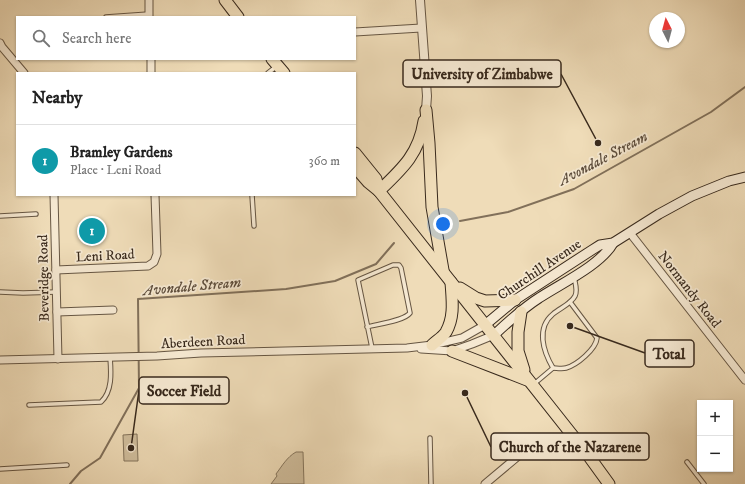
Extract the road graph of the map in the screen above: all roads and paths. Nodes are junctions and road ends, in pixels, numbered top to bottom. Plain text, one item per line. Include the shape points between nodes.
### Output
1 (149, 0) edge
2 (225, 0) edge
3 (420, 0) edge
4 (149, 15) edge
5 (128, 16) edge
6 (237, 16) edge
7 (421, 28) junction
8 (356, 32) edge
9 (0, 43) edge
10 (150, 60) edge
11 (278, 66) edge
12 (23, 72) edge
13 (151, 72) edge
14 (269, 72) edge
15 (426, 110) junction
16 (356, 154) edge
17 (356, 168) edge
18 (745, 177) edge
19 (379, 191) junction
20 (54, 196) edge
21 (155, 196) edge
22 (252, 196) edge
23 (36, 214) dead end
24 (0, 216) edge
25 (254, 226) dead end
26 (630, 233) junction
27 (613, 243) junction
28 (56, 270) junction
29 (444, 272) junction
30 (574, 276) junction
31 (451, 282) junction
32 (0, 292) edge
33 (56, 292) junction
34 (516, 300) junction
35 (570, 302) junction
36 (113, 310) dead end
37 (56, 312) junction
38 (521, 312) junction
39 (485, 325) junction
40 (368, 327) junction
41 (494, 335) junction
42 (432, 345) junction
43 (372, 348) junction
44 (407, 348) junction
45 (452, 351) junction
46 (112, 357) junction
47 (58, 359) junction
48 (0, 360) edge
49 (553, 368) junction
50 (744, 376) edge
51 (530, 383) junction
52 (29, 406) dead end
53 (430, 438) dead end
54 (535, 442) dead end
55 (687, 462) dead end
56 (67, 465) dead end
57 (0, 469) edge
58 (431, 484) edge
59 (486, 484) edge
60 (609, 484) edge
61 (704, 484) edge

1 - 4 street
2 - 6 highway
3 - 7 street
4 - 5 lane
7 - 8 street
7 - 15 street
9 - 12 street
10 - 13 street
11 - 14 lane
15 - 19 highway via 420,139 411,158
15 - 29 highway via 432,207
16 - 19 highway via 376,179
17 - 19 highway
18 - 26 main road, Churchill Avenue via 692,196
19 - 29 highway
20 - 28 street, Beveridge Road
21 - 28 street, Leni Road via 157,254 154,262 148,266
22 - 25 lane
23 - 24 lane
26 - 27 main road, Churchill Avenue
26 - 50 street, Normandy Road
27 - 30 main road, Churchill Avenue via 606,253
27 - 34 main road, Churchill Avenue via 600,245
28 - 33 street, Beveridge Road
29 - 31 highway
30 - 35 lane via 576,292
30 - 38 main road, Churchill Avenue via 538,298
31 - 34 highway via 485,301
31 - 39 highway
31 - 42 highway via 451,318 445,333
32 - 33 lane
33 - 37 street, Beveridge Road
34 - 39 main road, Churchill Avenue
35 - 49 lane via 552,314 544,327 544,349
35 - 49 lane via 597,338 596,343 580,361 565,368
36 - 37 street
37 - 47 street, Beveridge Road
38 - 41 main road, Churchill Avenue
38 - 51 highway via 518,351
39 - 41 highway
39 - 42 street, Aberdeen Road via 462,338
40 - 40 lane via 358,280 393,265 399,265 410,313 402,319
40 - 43 lane
41 - 45 street, Aberdeen Road
41 - 51 highway
42 - 44 street, Aberdeen Road
43 - 44 street, Aberdeen Road
43 - 46 street, Aberdeen Road
44 - 45 street, Aberdeen Road
45 - 51 highway
46 - 47 street, Aberdeen Road
46 - 52 lane via 110,382 106,396 101,402
47 - 48 street, Aberdeen Road
49 - 51 lane
51 - 60 highway
53 - 58 lane
54 - 59 street
55 - 61 lane
56 - 57 lane

